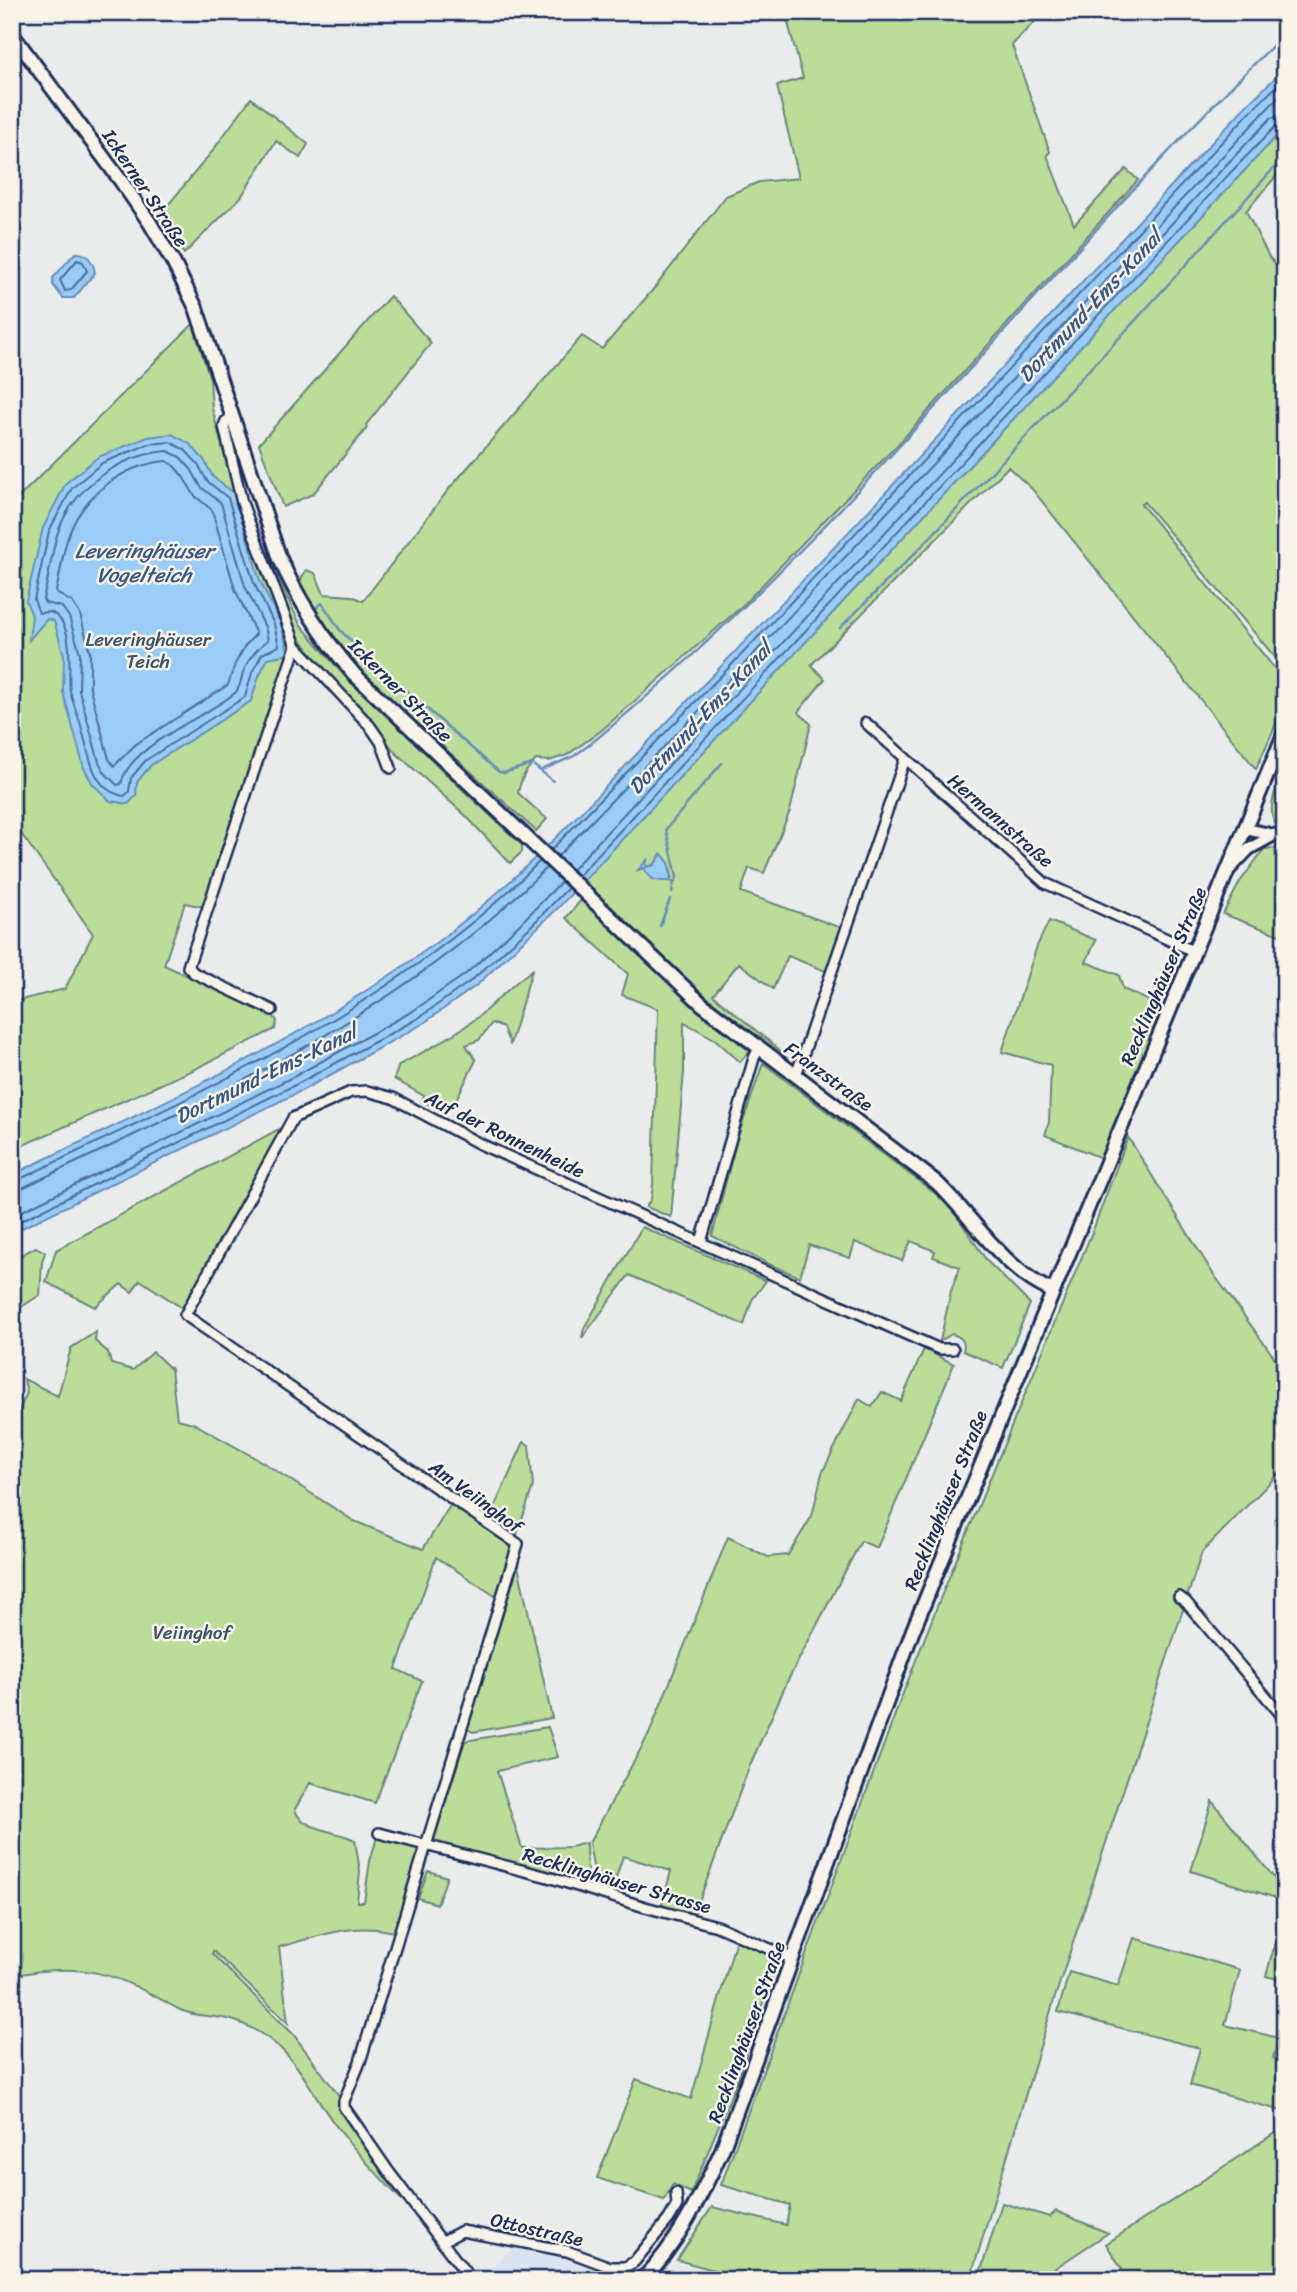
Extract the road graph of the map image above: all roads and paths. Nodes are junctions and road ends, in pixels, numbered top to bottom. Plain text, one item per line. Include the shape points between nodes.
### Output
1 (12, 34) edge
2 (233, 419) junction
3 (296, 646) junction
4 (866, 723) dead end
5 (1285, 732) edge
6 (905, 759) junction
7 (391, 768) dead end
8 (1245, 829) junction
9 (1279, 836) edge
10 (1228, 871) junction
11 (582, 891) joint
12 (1193, 951) junction
13 (272, 1010) dead end
14 (759, 1048) junction
15 (796, 1075) junction
16 (293, 1118) joint
17 (701, 1242) junction
18 (1052, 1291) junction
19 (953, 1349) dead end
20 (1179, 1597) dead end
21 (1285, 1719) edge
22 (379, 1833) dead end
23 (428, 1844) junction
24 (793, 1959) junction
25 (676, 2193) dead end
26 (443, 2241) junction
27 (471, 2280) edge
28 (642, 2280) edge

1 - 2 main road, Ickerner Straße via 128,191 173,262 196,308
2 - 3 street, Ickerner Straße via 224,426 242,503
2 - 11 main road, Ickerner Straße via 280,559 311,620 354,674
3 - 7 street, Ickerner Straße via 370,726
3 - 13 street via 188,967
4 - 6 street, Hermannstraße
5 - 8 main road, Recklinghäuser Straße
6 - 12 street, Hermannstraße via 1045,883
6 - 15 street
8 - 9 street
8 - 10 main road, Recklinghäuser Straße
9 - 10 street via 1249,849
10 - 12 main road, Recklinghäuser Straße
11 - 14 main road, Franzstraße via 702,1004
12 - 18 main road, Recklinghäuser Straße
14 - 15 main road, Franzstraße
14 - 17 street
15 - 18 main road, Franzstraße via 936,1182 996,1249
16 - 17 street, Auf der Ronnenheide via 351,1092 381,1094 480,1144
16 - 23 street, Am Veiinghof via 185,1315 518,1544
17 - 19 street, Auf der Ronnenheide via 939,1349
18 - 24 main road, Recklinghäuser Straße via 909,1642
20 - 21 street
22 - 23 street, Recklinghäuser Strasse
23 - 24 street, Recklinghäuser Strasse via 717,1926
23 - 26 street, Am Veiinghof via 344,2107
24 - 28 main road, Recklinghäuser Straße via 707,2182 678,2236
25 - 26 street, Ottostraße via 677,2205 669,2219 625,2267 461,2231
26 - 27 street

